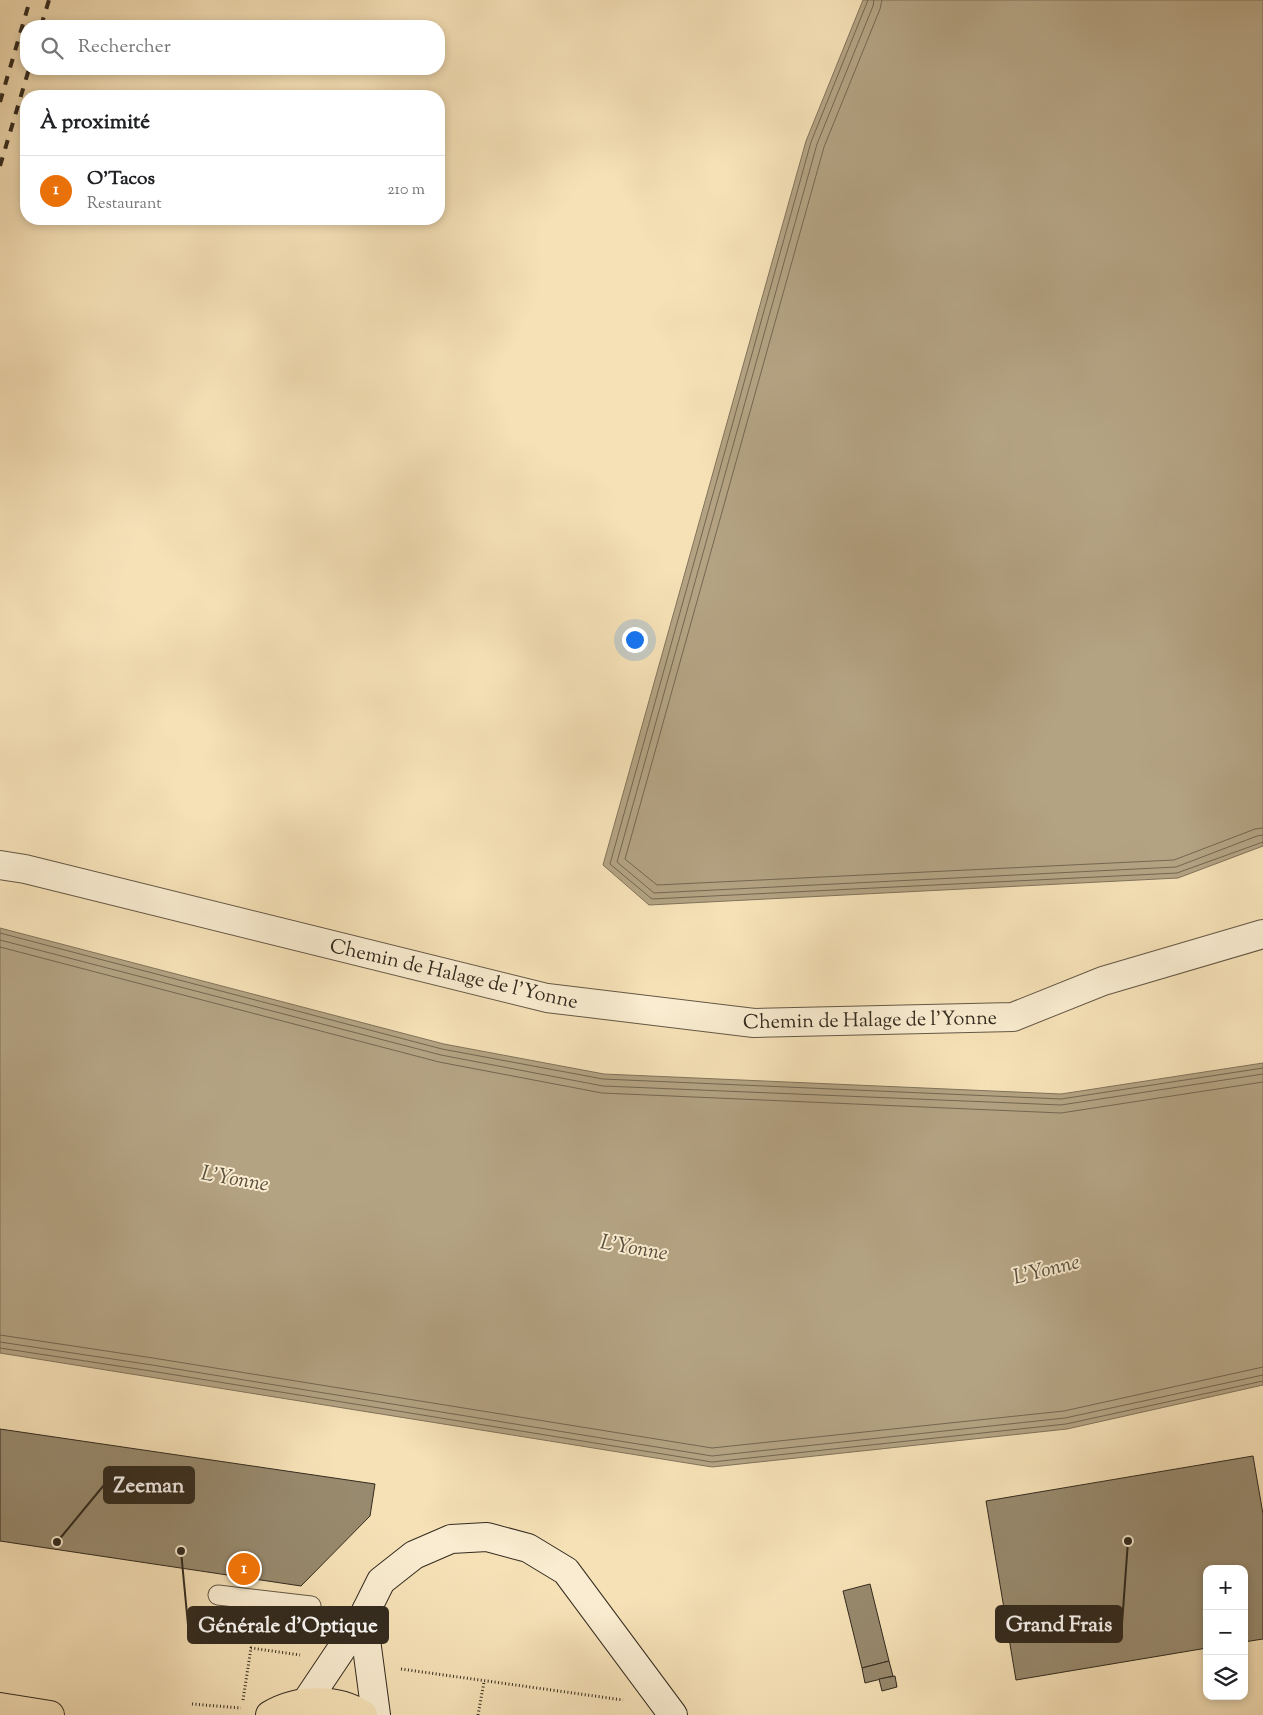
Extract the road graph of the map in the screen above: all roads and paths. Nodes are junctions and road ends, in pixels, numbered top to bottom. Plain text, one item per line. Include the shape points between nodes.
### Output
1 (0, 865) edge
2 (1263, 934) edge
3 (218, 1595) dead end
4 (310, 1606) dead end
5 (363, 1617) junction
6 (305, 1655) dead end
7 (398, 1668) dead end
8 (484, 1682) junction
9 (306, 1702) junction
10 (192, 1704) dead end
11 (0, 1707) edge
12 (670, 1710) edge
13 (50, 1715) edge
14 (270, 1715) edge
15 (363, 1715) edge
16 (376, 1715) edge
17 (478, 1715) edge

1 - 2 street, Chemin de Halage de l'Yonne via 547,998 754,1023 1014,1017 1103,981
3 - 4 lane
5 - 9 street
5 - 12 street via 381,1582 414,1554 451,1539 486,1536 528,1548 566,1572
5 - 16 street
6 - 10 path via 251,1648 242,1708
7 - 8 path
8 - 12 path
8 - 17 path
9 - 14 main road via 282,1708
9 - 15 main road via 332,1703
11 - 13 main road

